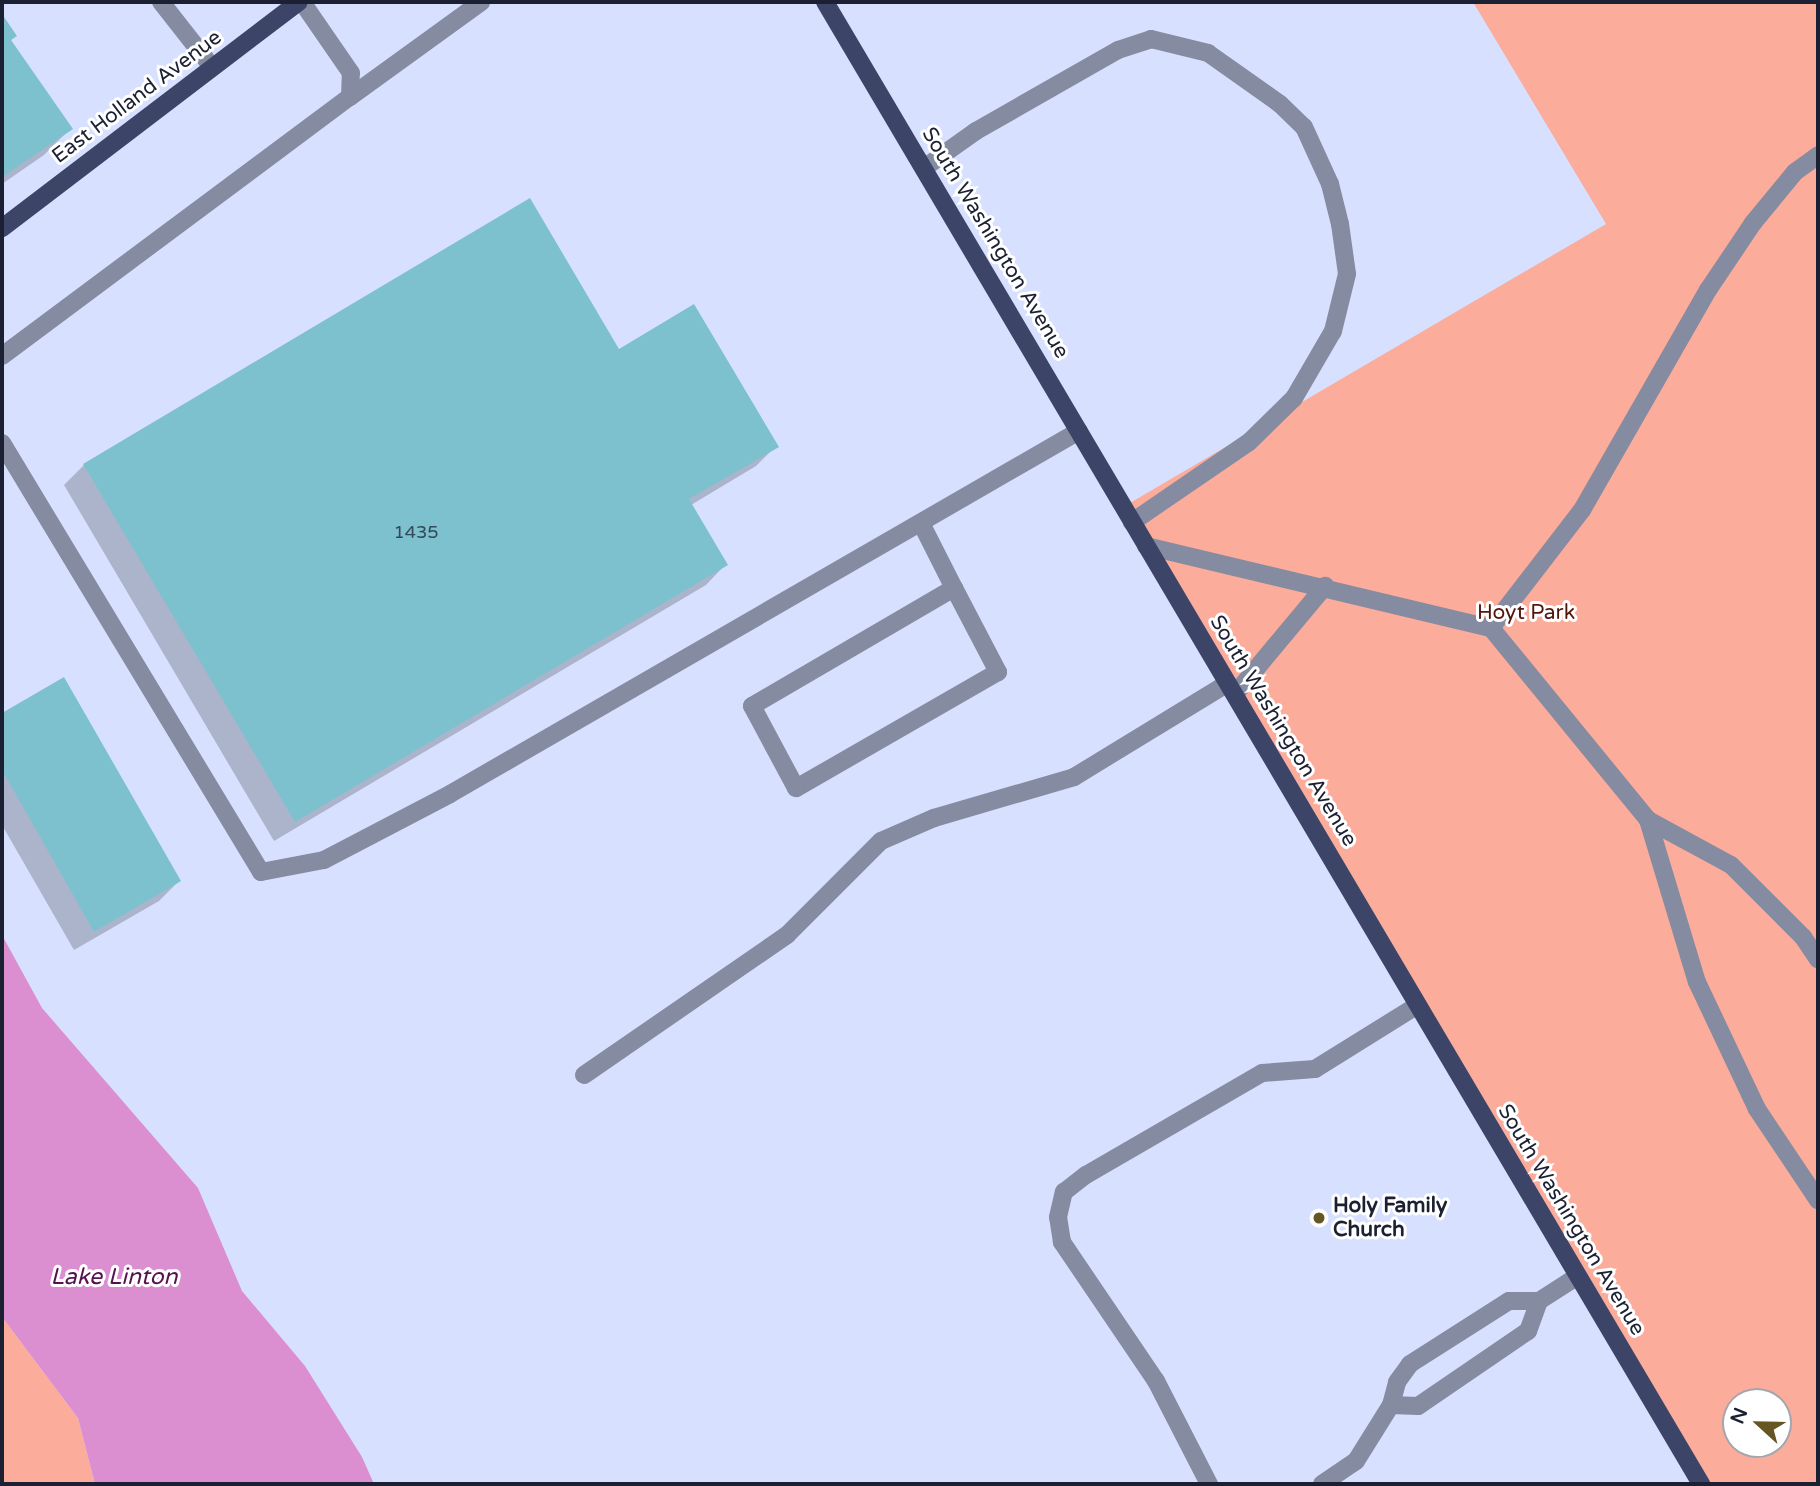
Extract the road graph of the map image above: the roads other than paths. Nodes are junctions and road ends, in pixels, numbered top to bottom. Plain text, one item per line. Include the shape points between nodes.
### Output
1 (161, 2) edge
2 (301, 2) edge
3 (481, 2) edge
4 (825, 2) edge
5 (212, 67) junction
6 (350, 97) junction
7 (1818, 155) edge
8 (925, 168) junction
9 (2, 228) edge
10 (2, 356) edge
11 (1079, 431) junction
12 (2, 443) edge
13 (1132, 523) junction
14 (922, 525) junction
15 (1146, 546) junction
16 (1325, 586) junction
17 (954, 587) junction
18 (1491, 628) junction
19 (1232, 689) junction
20 (1648, 820) junction
21 (1818, 959) edge
22 (1418, 1005) junction
23 (584, 1074) dead end
24 (1818, 1200) edge
25 (1578, 1276) junction
26 (1539, 1301) junction
27 (1391, 1405) junction
28 (1209, 1484) edge
29 (1322, 1484) edge
30 (1701, 1484) edge

1 - 5 lane
2 - 5 main road, East Holland Avenue
2 - 6 lane via 351,73
3 - 6 lane
4 - 8 main road, South Washington Avenue
5 - 9 main road, East Holland Avenue
6 - 10 lane
7 - 18 lane via 1795,172 1753,223 1708,290 1582,510
8 - 11 main road, South Washington Avenue
8 - 13 lane via 975,131 1118,50 1151,39 1208,53 1280,104 1304,127 1331,184 1347,274 1333,331 1294,398 1250,442
11 - 13 main road, South Washington Avenue
11 - 14 lane
12 - 14 lane via 261,872 324,860 382,830
13 - 15 main road, South Washington Avenue
14 - 17 lane
15 - 16 lane
15 - 19 main road, South Washington Avenue
16 - 18 lane
16 - 19 lane
17 - 17 lane via 998,672 796,788 752,706
18 - 20 lane
19 - 22 main road, South Washington Avenue
19 - 23 lane via 1074,777 934,818 881,842 787,935
20 - 21 lane via 1731,865 1803,937
20 - 24 lane via 1698,982 1757,1109
22 - 25 main road, South Washington Avenue
22 - 28 lane via 1315,1069 1262,1073 1086,1175 1065,1192 1058,1217 1062,1242 1156,1381
25 - 26 lane
25 - 30 main road, South Washington Avenue
26 - 27 lane via 1528,1331 1418,1406
26 - 27 lane via 1509,1301 1410,1364 1397,1382
27 - 29 lane via 1356,1461

